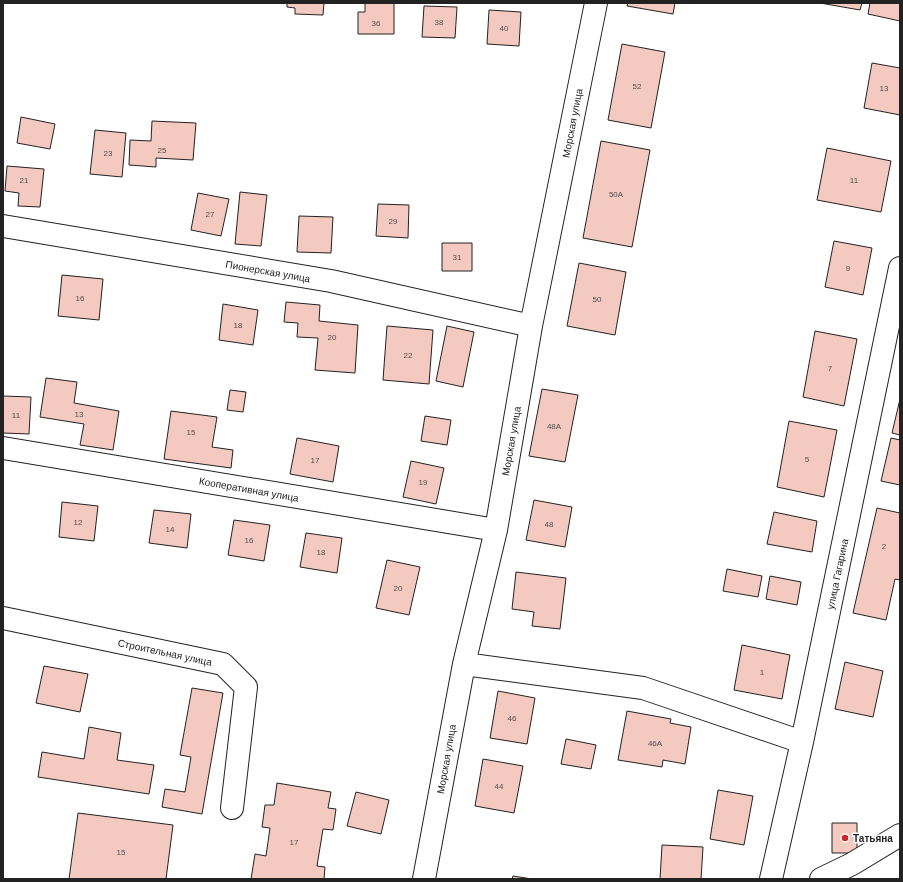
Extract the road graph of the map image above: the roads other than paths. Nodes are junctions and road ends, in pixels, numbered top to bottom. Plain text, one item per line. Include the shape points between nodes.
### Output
1 (596, 3) edge
2 (3, 226) edge
3 (900, 268) edge
4 (531, 326) junction
5 (3, 448) edge
6 (496, 530) junction
7 (3, 618) edge
8 (464, 664) junction
9 (802, 742) junction
10 (232, 808) dead end
11 (900, 835) edge
12 (424, 879) edge
13 (771, 879) edge
14 (821, 879) edge

1 - 4 street, Морская улица
2 - 4 street, Пионерская улица via 331,281
3 - 9 street, улица Гагарина
4 - 6 street, Морская улица
5 - 6 street, Кооперативная улица
6 - 8 street, Морская улица
7 - 10 street, Строительная улица via 223,664 246,687
8 - 9 street via 643,688
8 - 12 street, Морская улица
9 - 13 street, улица Гагарина
11 - 14 street

